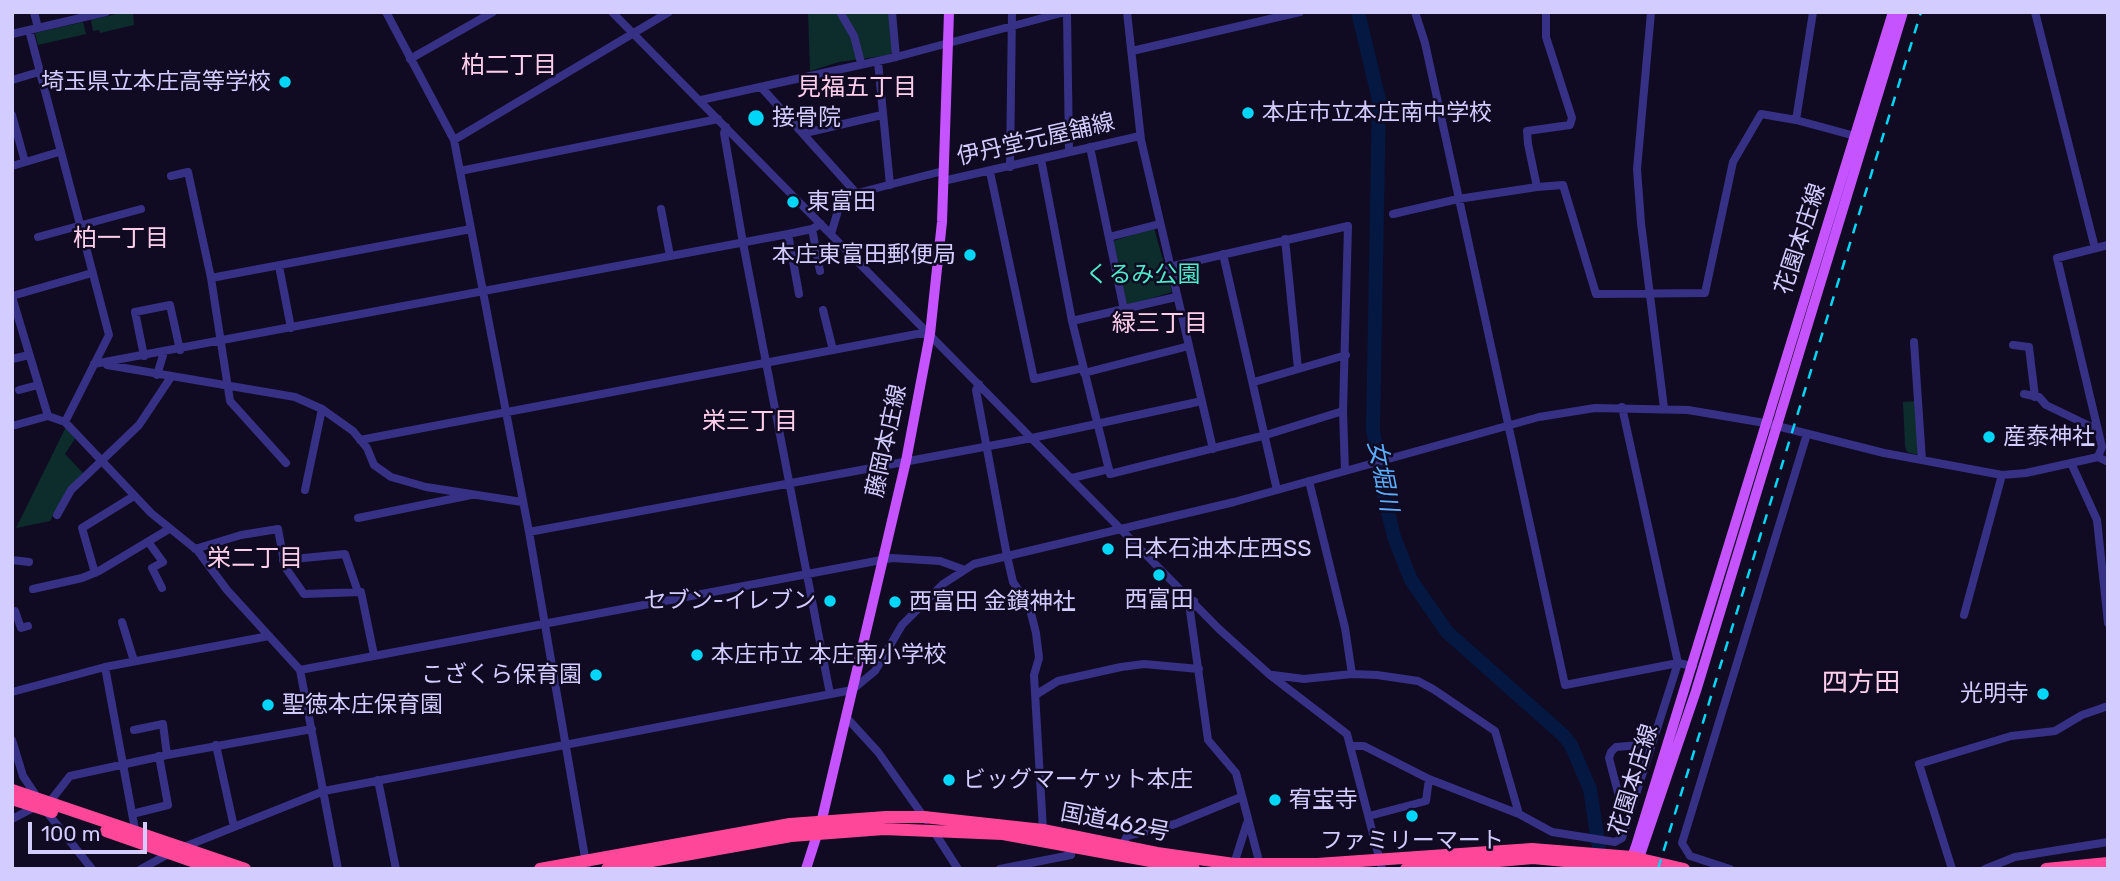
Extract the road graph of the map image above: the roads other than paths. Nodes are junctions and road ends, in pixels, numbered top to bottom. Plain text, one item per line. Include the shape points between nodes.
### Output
1 (34, 12) edge
2 (106, 12) edge
3 (386, 12) edge
4 (494, 12) edge
5 (612, 12) edge
6 (669, 12) edge
7 (840, 12) edge
8 (892, 12) edge
9 (949, 12) edge
10 (1012, 12) edge
11 (1066, 12) edge
12 (1127, 12) edge
13 (1300, 12) edge
14 (1415, 12) edge
15 (1546, 12) edge
16 (1651, 12) edge
17 (1813, 12) edge
18 (1893, 12) edge
19 (1903, 12) edge
20 (2035, 12) edge
21 (38, 28) junction
22 (1012, 28) junction
23 (29, 30) junction
24 (632, 32) junction
25 (12, 34) edge
26 (948, 45) junction
27 (1132, 51) junction
28 (896, 57) junction
29 (410, 59) junction
30 (878, 62) junction
31 (862, 63) junction
32 (39, 72) junction
33 (12, 80) edge
34 (761, 87) junction
35 (701, 100) junction
36 (12, 115) edge
37 (882, 115) junction
38 (718, 119) junction
39 (1796, 120) junction
40 (726, 127) junction
41 (804, 132) junction
42 (1140, 136) junction
43 (1855, 136) junction
44 (454, 140) junction
45 (1090, 147) junction
46 (59, 152) junction
47 (1069, 152) junction
48 (1041, 159) junction
49 (25, 162) junction
50 (12, 166) edge
51 (1010, 167) junction
52 (460, 171) junction
53 (990, 172) junction
54 (170, 176) dead end
55 (943, 176) junction
56 (890, 185) junction
57 (1537, 187) junction
58 (857, 194) junction
59 (1458, 199) junction
60 (141, 209) dead end
61 (661, 209) dead end
62 (1392, 214) dead end
63 (821, 224) junction
64 (1159, 224) junction
65 (79, 227) junction
66 (471, 229) junction
67 (812, 229) junction
68 (831, 233) junction
69 (788, 234) junction
70 (38, 237) dead end
71 (1109, 237) junction
72 (1285, 239) junction
73 (743, 243) junction
74 (2108, 245) edge
75 (2095, 248) junction
76 (1223, 254) junction
77 (670, 256) junction
78 (279, 266) junction
79 (1169, 267) junction
80 (820, 271) dead end
81 (92, 273) junction
82 (211, 278) junction
83 (483, 291) junction
84 (1650, 293) junction
85 (799, 294) dead end
86 (12, 296) edge
87 (1176, 297) junction
88 (823, 310) dead end
89 (1124, 310) junction
90 (1072, 321) junction
91 (291, 328) junction
92 (930, 334) junction
93 (223, 341) junction
94 (1914, 342) dead end
95 (2013, 345) dead end
96 (1189, 346) junction
97 (180, 350) junction
98 (833, 350) junction
99 (164, 352) junction
100 (29, 355) junction
101 (1346, 355) junction
102 (144, 356) junction
103 (12, 359) edge
104 (766, 363) junction
105 (94, 364) junction
106 (1298, 369) junction
107 (1083, 371) junction
108 (157, 374) junction
109 (171, 377) junction
110 (1254, 382) junction
111 (979, 384) junction
112 (38, 385) junction
113 (230, 388) junction
114 (19, 390) dead end
115 (2024, 394) dead end
116 (2035, 397) junction
117 (1202, 401) junction
118 (1622, 407) junction
119 (322, 408) junction
120 (1664, 408) junction
121 (1343, 411) junction
122 (506, 412) junction
123 (48, 416) junction
124 (65, 422) junction
125 (1096, 423) junction
126 (1765, 423) junction
127 (1507, 424) junction
128 (12, 426) edge
129 (1777, 426) junction
130 (2098, 429) junction
131 (1807, 434) junction
132 (1266, 435) junction
133 (1032, 438) junction
134 (360, 440) junction
135 (987, 446) junction
136 (2105, 446) edge
137 (1213, 449) junction
138 (2098, 457) junction
139 (1922, 460) junction
140 (100, 461) junction
141 (906, 461) junction
142 (2108, 462) edge
143 (286, 463) dead end
144 (2071, 463) junction
145 (1109, 469) junction
146 (1345, 471) junction
147 (2002, 475) junction
148 (1072, 478) junction
149 (1309, 481) junction
150 (788, 483) junction
151 (305, 490) dead end
152 (1277, 490) junction
153 (477, 494) junction
154 (134, 496) junction
155 (522, 502) junction
156 (57, 515) dead end
157 (358, 518) dead end
158 (169, 529) junction
159 (1124, 530) junction
160 (528, 532) junction
161 (149, 543) junction
162 (195, 549) junction
163 (1007, 556) junction
164 (12, 560) edge
165 (284, 560) junction
166 (881, 560) junction
167 (29, 562) dead end
168 (962, 569) junction
169 (95, 573) junction
170 (806, 574) junction
171 (162, 587) dead end
172 (33, 589) dead end
173 (358, 592) junction
174 (2107, 599) edge
175 (1194, 601) junction
176 (13, 609) edge
177 (1964, 615) dead end
178 (122, 622) dead end
179 (545, 624) junction
180 (2108, 624) edge
181 (28, 626) dead end
182 (269, 636) junction
183 (374, 655) junction
184 (134, 661) junction
185 (1678, 663) junction
186 (1693, 666) junction
187 (105, 667) junction
188 (1199, 669) junction
189 (300, 670) junction
190 (1352, 674) junction
191 (1270, 675) junction
192 (852, 690) junction
193 (12, 692) edge
194 (830, 694) junction
195 (1037, 694) junction
196 (2108, 706) edge
197 (846, 717) junction
198 (312, 729) junction
199 (134, 730) dead end
200 (12, 740) edge
201 (1652, 744) junction
202 (216, 745) junction
203 (566, 745) junction
204 (1352, 746) junction
205 (163, 756) junction
206 (124, 764) junction
207 (1429, 779) junction
208 (378, 780) junction
209 (12, 790) edge
210 (324, 791) junction
211 (1241, 797) junction
212 (12, 799) edge
213 (42, 805) junction
214 (1627, 810) dead end
215 (132, 814) junction
216 (1519, 814) junction
217 (1369, 816) junction
218 (924, 817) junction
219 (12, 819) edge
220 (822, 819) junction
221 (1247, 823) junction
222 (234, 827) junction
223 (932, 829) junction
224 (1043, 830) junction
225 (818, 832) junction
226 (136, 837) junction
227 (2108, 842) edge
228 (1072, 845) junction
229 (1122, 846) junction
230 (183, 847) junction
231 (170, 853) junction
232 (1616, 854) junction
233 (1578, 860) edge
234 (1637, 862) edge
235 (2108, 863) edge
236 (1048, 864) edge
237 (1234, 864) junction
238 (1380, 864) edge
239 (587, 865) edge
240 (1260, 865) junction
241 (1436, 865) junction
242 (954, 867) edge
243 (92, 869) edge
244 (141, 869) edge
245 (215, 869) edge
246 (245, 869) edge
247 (338, 869) edge
248 (396, 869) edge
249 (540, 869) edge
250 (607, 869) edge
251 (806, 869) edge
252 (1000, 869) edge
253 (1194, 869) edge
254 (1406, 869) edge
255 (1451, 869) edge
256 (1465, 869) edge
257 (1651, 869) edge
258 (1684, 869) edge
259 (1730, 869) edge
260 (1952, 869) edge
261 (1985, 869) edge
262 (2046, 869) edge
263 (2087, 869) edge

1 - 21 street
2 - 21 street
3 - 29 street
4 - 29 street
5 - 24 street
6 - 24 street
7 - 31 street
8 - 28 street
9 - 26 main road, 藤岡本庄線
10 - 22 street
11 - 22 street
11 - 47 street
12 - 27 street, 伊丹堂元屋舗線
13 - 27 street
14 - 59 street
15 - 57 street via 1546,37 1572,118 1570,125 1527,131
16 - 84 street via 1637,169
17 - 39 street
18 - 43 main road, 花園本庄線
19 - 129 main road, 花園本庄線
20 - 75 street
21 - 23 street
22 - 26 street
22 - 51 street
23 - 25 street
23 - 32 street
24 - 35 street
24 - 44 street
26 - 28 street
26 - 55 main road, 藤岡本庄線
27 - 42 street, 伊丹堂元屋舗線
28 - 30 street
29 - 44 street
30 - 31 street
30 - 37 street
31 - 34 street
32 - 33 street
32 - 46 street
34 - 35 street
34 - 41 street
35 - 38 street
36 - 49 street
37 - 41 street
37 - 56 street
38 - 40 street
38 - 52 street
39 - 43 street
39 - 84 street via 1761,114 1733,162 1705,293
40 - 63 street
40 - 73 street
41 - 58 street
42 - 45 street, 伊丹堂元屋舗線
42 - 64 street
43 - 126 main road, 花園本庄線
44 - 52 street
45 - 47 street, 伊丹堂元屋舗線
45 - 71 street
46 - 49 street
46 - 65 street
47 - 48 street, 伊丹堂元屋舗線
48 - 51 street, 伊丹堂元屋舗線
48 - 90 street
49 - 50 street
51 - 53 street, 伊丹堂元屋舗線
52 - 66 street
53 - 55 street, 伊丹堂元屋舗線
53 - 107 street via 1034,379
54 - 82 street via 188,172
55 - 56 street, 伊丹堂元屋舗線
55 - 92 main road, 藤岡本庄線
56 - 58 street, 伊丹堂元屋舗線
57 - 59 street
57 - 84 street via 1563,186 1596,294
58 - 68 street via 842,197
59 - 62 street
59 - 127 street
60 - 65 street
61 - 77 street
63 - 67 street
63 - 68 street
64 - 71 street
64 - 79 street
65 - 70 street
65 - 81 street
66 - 78 street
66 - 83 street
67 - 69 street
67 - 80 street
68 - 92 street
69 - 73 street
69 - 85 street
71 - 89 street
72 - 76 street
72 - 101 street via 1348,226
72 - 106 street
73 - 77 street
73 - 104 street
74 - 75 street
75 - 130 street via 2057,258
76 - 79 street
76 - 110 street
77 - 83 street
78 - 82 street
78 - 91 street
79 - 87 street
81 - 86 street
81 - 105 street via 109,335
82 - 93 street
83 - 91 street
83 - 122 street
84 - 120 street
86 - 100 street
87 - 89 street
87 - 96 street
88 - 98 street
89 - 90 street
90 - 107 street
91 - 93 street
92 - 98 street
92 - 111 street
92 - 141 main road, 藤岡本庄線
93 - 97 street
93 - 113 street
94 - 139 street
95 - 116 street via 2029,347
96 - 107 street
96 - 117 street
97 - 99 street
97 - 102 street via 170,305 135,312
98 - 104 street
99 - 102 street
99 - 108 street
100 - 103 street
100 - 112 street
101 - 106 street
101 - 121 street
102 - 105 street
104 - 122 street
104 - 150 street
105 - 108 street
105 - 124 street
106 - 110 street
107 - 125 street
108 - 109 street
109 - 113 street
109 - 140 street via 139,425
110 - 132 street
111 - 133 street
111 - 135 street via 976,390
112 - 114 street
112 - 123 street
113 - 119 street via 295,397
113 - 143 street via 230,401
115 - 116 street
116 - 130 street
117 - 125 street
117 - 137 street
118 - 120 street
118 - 127 street via 1568,411
118 - 185 street
119 - 134 street
119 - 151 street
120 - 126 street
121 - 132 street
121 - 146 street
122 - 134 street
122 - 155 street
123 - 124 street
123 - 128 street
124 - 140 street
125 - 133 street
125 - 145 street
126 - 129 street
126 - 186 main road, 花園本庄線
127 - 146 street
127 - 185 street via 1565,685
129 - 131 street
129 - 234 main road, 花園本庄線 via 1696,691
130 - 136 street
131 - 139 street
131 - 259 street via 1682,843 1690,856
132 - 137 street
132 - 152 street
133 - 135 street
133 - 148 street
134 - 153 street via 374,465 391,477
135 - 141 street
135 - 163 street
136 - 138 street
137 - 145 street via 1110,474
138 - 142 street
138 - 144 street
139 - 147 street
140 - 154 street
140 - 156 street via 71,490
141 - 150 street
141 - 166 main road, 藤岡本庄線
144 - 147 street
144 - 174 street via 2097,520
145 - 148 street
146 - 149 street
147 - 177 street
148 - 159 street
149 - 152 street
149 - 190 street
150 - 160 street
150 - 170 street
152 - 159 street
153 - 155 street
153 - 157 street
154 - 158 street
154 - 169 street via 82,528
155 - 160 street
158 - 161 street
158 - 162 street
159 - 163 street
159 - 175 street
160 - 179 street
161 - 169 street
161 - 171 street via 163,562 152,568
162 - 165 street via 278,529
162 - 182 street
163 - 168 street
163 - 195 street via 1013,582 1029,605 1036,633
164 - 167 street
165 - 173 street via 304,594
165 - 173 street via 345,554
166 - 168 street via 918,558
166 - 170 street
166 - 192 main road, 藤岡本庄線
168 - 192 street via 902,625 875,671
169 - 172 street
170 - 179 street
170 - 194 street
173 - 183 street
174 - 180 street
175 - 188 street via 1190,611
175 - 191 street
176 - 181 street via 21,628
178 - 184 street
179 - 183 street
179 - 203 street
182 - 184 street
182 - 189 street
183 - 189 street
184 - 187 street
185 - 186 street
185 - 201 street
186 - 234 main road, 花園本庄線
187 - 193 street
187 - 206 street
188 - 195 street via 1144,664 1121,667 1058,681
188 - 211 street via 1208,740 1236,773
189 - 198 street
190 - 191 street via 1304,679
190 - 216 street via 1418,681 1495,731
191 - 204 street via 1347,734
192 - 194 street
192 - 197 main road, 藤岡本庄線
194 - 203 street
195 - 224 street
196 - 260 street via 2055,731 2011,736 1919,764
197 - 218 street via 878,752
197 - 220 main road, 藤岡本庄線
198 - 202 street
198 - 210 street
199 - 205 street via 163,724
200 - 213 street via 23,776
201 - 214 street via 1616,747 1611,752 1621,804
201 - 232 street
202 - 205 street
202 - 222 street
203 - 208 street
203 - 239 street
204 - 207 street via 1364,746
204 - 217 street
205 - 206 street
205 - 215 street via 168,805
206 - 213 street via 70,776
206 - 215 street
207 - 216 street
207 - 217 street via 1426,801
208 - 210 street
208 - 248 street
209 - 213 highway
210 - 222 street
210 - 247 street
211 - 221 street
211 - 229 street via 1175,824 1127,836
212 - 213 highway
213 - 219 street
213 - 226 highway
213 - 243 street
215 - 226 street
216 - 232 street via 1544,829
217 - 238 street
218 - 220 highway, 国道462号
218 - 223 street
218 - 224 highway, 国道462号
220 - 225 main road, 藤岡本庄線
220 - 239 highway, 国道462号
221 - 237 street
221 - 240 street
222 - 230 street
223 - 225 highway, 国道462号
223 - 228 highway, 国道462号
223 - 242 street
224 - 229 highway, 国道462号
225 - 250 highway, 国道462号
225 - 251 main road, 藤岡本庄線
226 - 230 highway
226 - 231 highway
227 - 261 street via 2015,857
228 - 236 street via 1071,855
228 - 253 highway, 国道462号
229 - 237 highway, 国道462号
230 - 231 street
230 - 246 highway
231 - 244 street
231 - 245 highway
232 - 233 highway, 国道462号
232 - 234 highway, 国道462号
233 - 238 highway, 国道462号 via 1486,850
233 - 241 highway, 国道462号 via 1533,858
233 - 256 highway
234 - 257 highway, 国道462号
234 - 258 highway, 国道462号
235 - 262 highway
235 - 263 highway
236 - 252 street
237 - 240 highway, 国道462号
238 - 240 highway, 国道462号
239 - 249 highway, 国道462号
241 - 254 highway, 国道462号
241 - 255 highway

